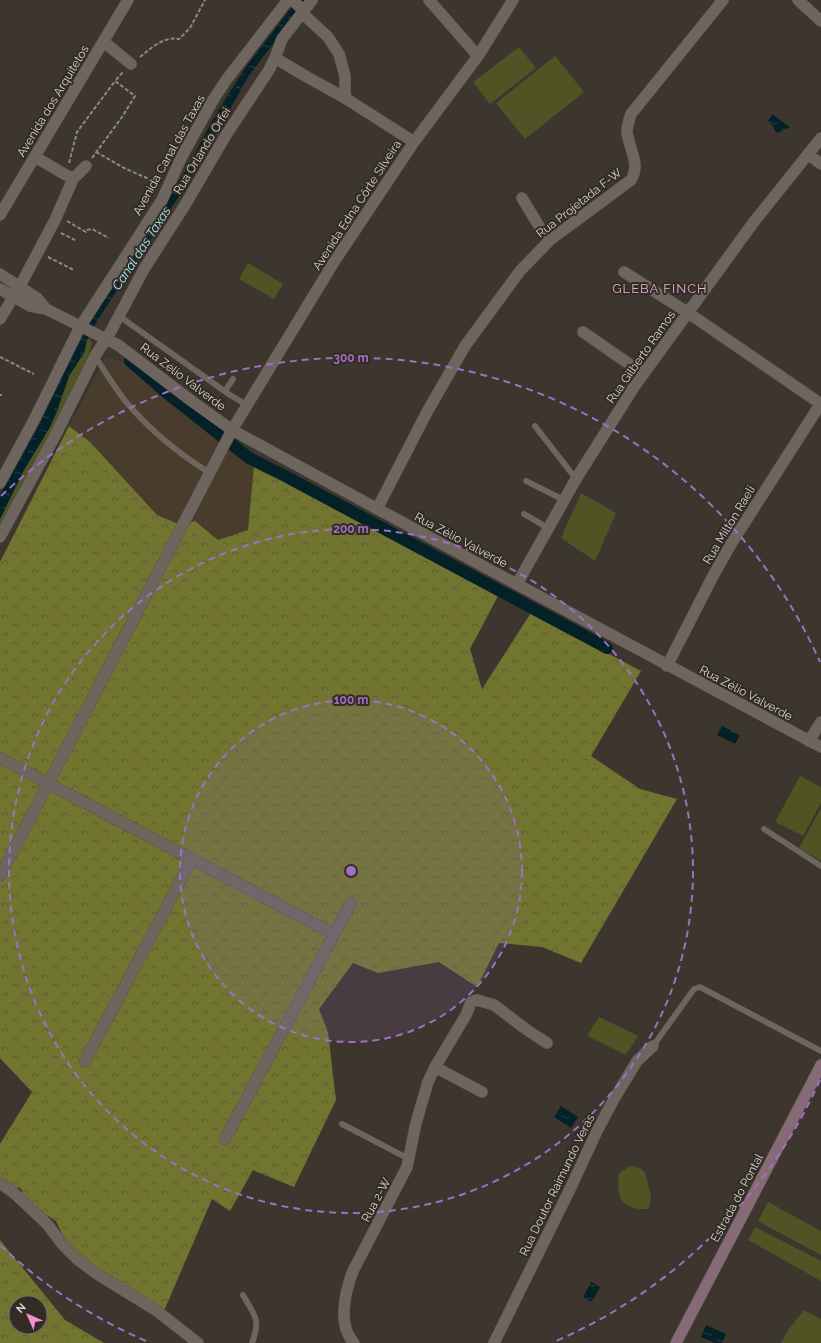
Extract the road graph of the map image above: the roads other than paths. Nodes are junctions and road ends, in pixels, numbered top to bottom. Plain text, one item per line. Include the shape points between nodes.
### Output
1 (128, 0) edge
2 (312, 0) edge
3 (429, 0) edge
4 (513, 0) edge
5 (723, 0) edge
6 (798, 0) edge
7 (295, 4) edge
8 (821, 21) edge
9 (104, 42) junction
10 (478, 56) junction
11 (275, 58) junction
12 (131, 64) road end
13 (345, 98) junction
14 (821, 138) edge
15 (414, 142) junction
16 (808, 154) junction
17 (35, 157) junction
18 (821, 164) edge
19 (86, 166) road end
20 (73, 179) junction
21 (522, 198) dead end
22 (0, 215) edge
23 (550, 240) junction
24 (624, 272) dead end
25 (0, 274) edge
26 (20, 286) junction
27 (0, 289) edge
28 (14, 297) junction
29 (46, 309) junction
30 (687, 312) junction
31 (119, 316) junction
32 (0, 319) edge
33 (82, 328) junction
34 (583, 332) dead end
35 (103, 338) junction
36 (95, 356) junction
37 (645, 372) junction
38 (233, 379) dead end
39 (225, 391) junction
40 (821, 404) edge
41 (248, 405) junction
42 (535, 426) dead end
43 (232, 430) junction
44 (210, 473) junction
45 (576, 479) junction
46 (526, 481) dead end
47 (0, 483) edge
48 (564, 500) junction
49 (377, 509) junction
50 (524, 514) dead end
51 (548, 528) junction
52 (0, 537) edge
53 (517, 584) junction
54 (667, 666) junction
55 (821, 722) edge
56 (810, 741) junction
57 (821, 747) edge
58 (0, 758) edge
59 (48, 783) junction
60 (764, 829) dead end
61 (192, 859) junction
62 (821, 866) edge
63 (0, 876) edge
64 (351, 903) dead end
65 (334, 934) junction
66 (547, 1043) dead end
67 (653, 1046) joint
68 (821, 1051) edge
69 (85, 1062) dead end
70 (821, 1065) edge
71 (435, 1067) junction
72 (482, 1092) dead end
73 (342, 1124) dead end
74 (225, 1139) dead end
75 (409, 1159) junction
76 (0, 1183) edge
77 (244, 1295) dead end
78 (198, 1343) edge
79 (252, 1343) edge
80 (354, 1343) edge
81 (494, 1343) edge
82 (676, 1343) edge

1 - 9 street, Avenida dos Arquitetos
2 - 7 street, Rua Orlando Orfei
3 - 10 street
4 - 10 street, Avenida Edna Côrte Silveira
5 - 23 street, Rua Projetada F-W via 631,114 627,133 636,165 631,180
6 - 8 street
7 - 11 street, Rua Orlando Orfei
7 - 13 street via 328,37 339,54 345,76
7 - 33 street, Avenida Canal das Taxas via 227,79 213,100 189,142 162,200
9 - 12 street
9 - 17 street, Avenida dos Arquitetos
10 - 15 street, Avenida Edna Côrte Silveira
11 - 13 street
11 - 31 street, Rua Orlando Orfei via 144,269
13 - 15 street
14 - 16 street, Rua Gilberto Ramos
15 - 41 street, Avenida Edna Côrte Silveira via 334,262
16 - 18 street
16 - 30 street, Rua Gilberto Ramos
17 - 20 street
17 - 22 street, Avenida dos Arquitetos
19 - 20 street
20 - 26 street via 57,216
21 - 23 street
23 - 49 street, Rua Projetada F-W via 520,272 465,346 427,412
24 - 30 street
25 - 26 street
26 - 28 street
26 - 29 street via 42,302
27 - 28 street
28 - 29 street via 30,306
28 - 32 street
29 - 33 street, Rua Zélio Valverde
30 - 37 street, Rua Gilberto Ramos
30 - 40 street
31 - 35 street, Rua Orlando Orfei
31 - 39 lane
33 - 35 street, Rua Zélio Valverde
33 - 47 street, Avenida Canal das Taxas
34 - 37 street via 632,366
35 - 36 street, Rua Orlando Orfei
35 - 43 street, Rua Zélio Valverde via 129,353
36 - 44 lane via 125,401 145,422 177,451
36 - 52 street, Rua Orlando Orfei
37 - 45 street, Rua Gilberto Ramos
38 - 39 lane
39 - 41 lane
40 - 54 street, Rua Milton Raeli via 731,544
41 - 43 street, Avenida Edna Côrte Silveira
42 - 45 lane
43 - 44 street, Avenida Edna Côrte Silveira
43 - 49 street, Rua Zélio Valverde
44 - 59 street, Avenida Edna Côrte Silveira
45 - 48 street, Rua Gilberto Ramos
46 - 48 lane
48 - 51 street, Rua Gilberto Ramos
49 - 53 street, Rua Zélio Valverde
50 - 51 lane
51 - 53 street, Rua Gilberto Ramos
53 - 54 street, Rua Zélio Valverde
54 - 56 street, Rua Zélio Valverde
55 - 56 street
56 - 57 street, Rua Zélio Valverde
58 - 59 street
59 - 61 street
59 - 63 street, Avenida Edna Côrte Silveira
60 - 62 lane
61 - 65 street
61 - 69 street
64 - 65 street
65 - 74 street
66 - 71 street, Rua 2-W via 494,1005 477,1000 471,1002
67 - 68 lane via 694,989 700,988
67 - 81 street, Rua Doutor Raimundo Veras via 637,1061 614,1099
70 - 82 main road, Estrada do Pontal
71 - 72 street
71 - 75 street, Rua 2-W via 416,1123
73 - 75 lane
75 - 80 street, Rua 2-W via 402,1178 347,1285 344,1317 347,1332
76 - 78 street via 43,1220 77,1259 157,1311
77 - 79 lane via 258,1326

